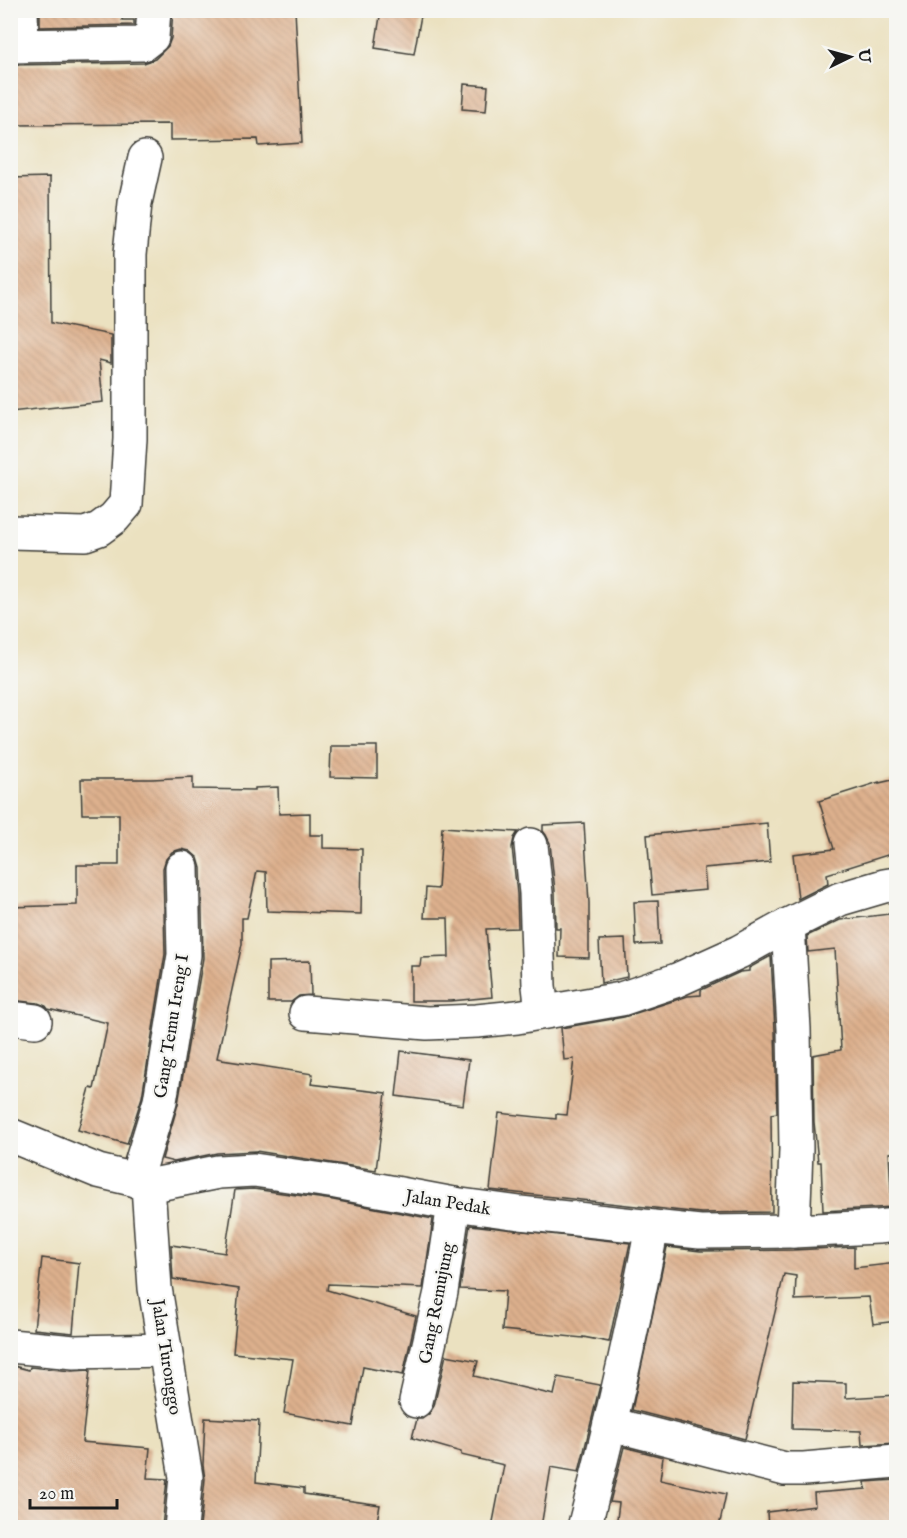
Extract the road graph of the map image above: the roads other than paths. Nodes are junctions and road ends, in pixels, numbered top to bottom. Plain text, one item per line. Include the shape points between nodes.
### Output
1 (21, 10) edge
2 (154, 10) edge
3 (16, 46) edge
4 (145, 158) dead end
5 (10, 532) edge
6 (531, 845) dead end
7 (182, 868) dead end
8 (897, 884) edge
9 (788, 925) junction
10 (542, 1012) junction
11 (306, 1013) dead end
12 (10, 1135) edge
13 (142, 1183) junction
14 (454, 1204) junction
15 (897, 1225) edge
16 (652, 1227) junction
17 (793, 1231) junction
18 (10, 1346) edge
19 (165, 1350) junction
20 (416, 1401) dead end
21 (610, 1424) junction
22 (897, 1461) edge
23 (181, 1527) edge
24 (584, 1527) edge

1 - 3 street
2 - 3 street via 152,37 143,44
4 - 5 street via 130,254 126,504 114,518 86,534
6 - 10 street
7 - 13 street, Gang Temu Ireng I via 184,955
8 - 9 street via 840,899
9 - 10 street via 677,980 621,999
9 - 17 street via 796,1149
10 - 11 street via 427,1023
12 - 13 street, Jalan Pedak via 98,1171
13 - 14 street, Jalan Pedak via 254,1170
13 - 19 street, Jalan Turonggo
14 - 16 street, Jalan Pedak
14 - 20 street, Gang Remujung via 441,1292
15 - 17 street, Jalan Pedak
16 - 17 street, Jalan Pedak via 700,1232
16 - 21 street
18 - 19 street via 74,1352
19 - 23 street, Jalan Turonggo via 186,1477
21 - 22 street via 785,1469
21 - 24 street

